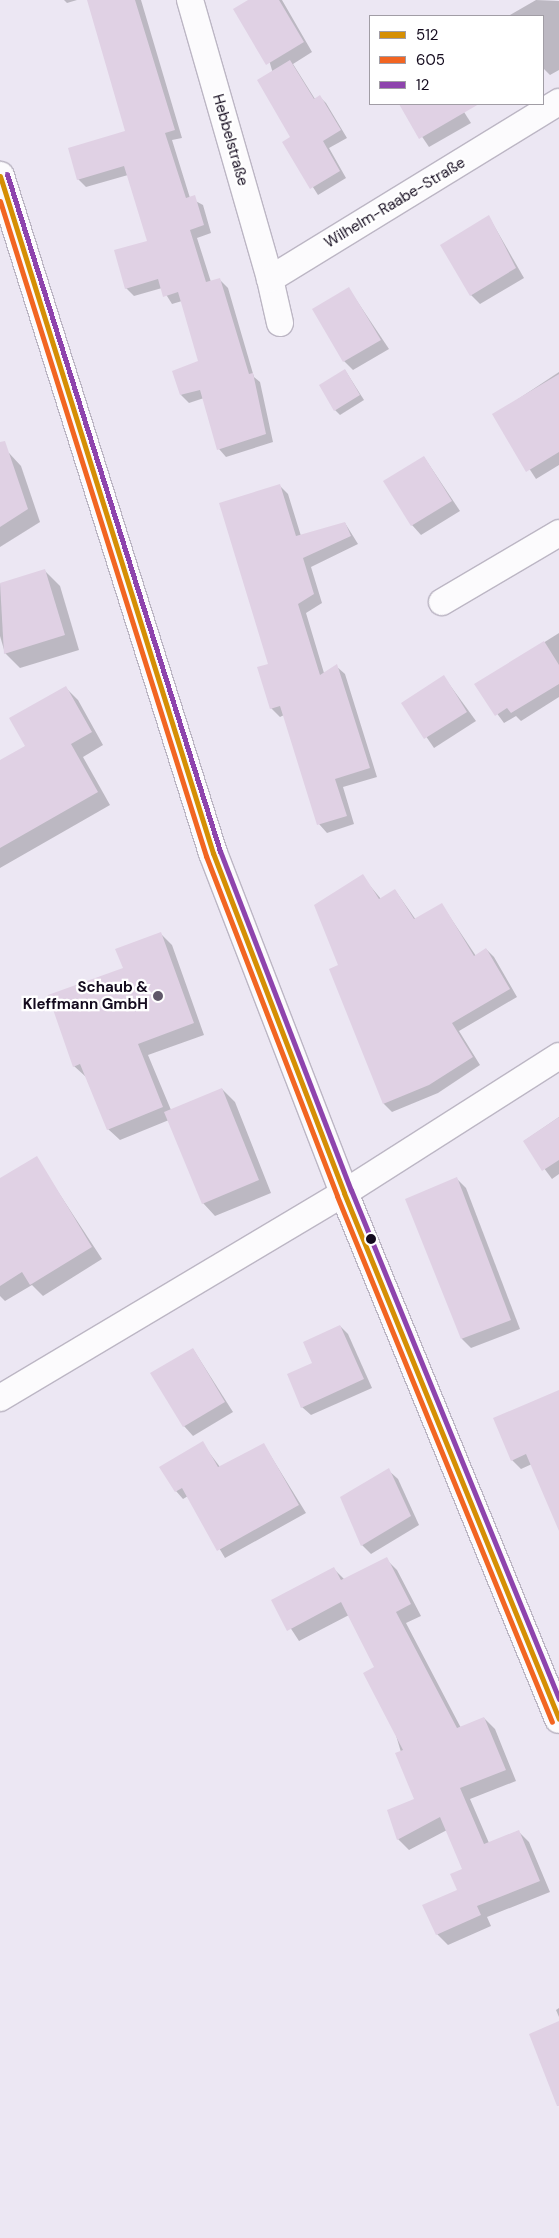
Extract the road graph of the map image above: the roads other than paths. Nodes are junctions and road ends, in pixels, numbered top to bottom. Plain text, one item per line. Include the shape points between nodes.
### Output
1 (190, 0) edge
2 (559, 102) edge
3 (0, 176) edge
4 (270, 279) junction
5 (280, 323) dead end
6 (559, 533) edge
7 (442, 602) dead end
8 (559, 1056) edge
9 (344, 1193) junction
10 (0, 1398) edge
11 (559, 1719) edge

1 - 4 street, Hebbelstraße
2 - 4 street, Wilhelm-Raabe-Straße
3 - 9 main road via 213,853
4 - 5 street
6 - 7 street
8 - 9 street
9 - 10 street
9 - 11 main road

